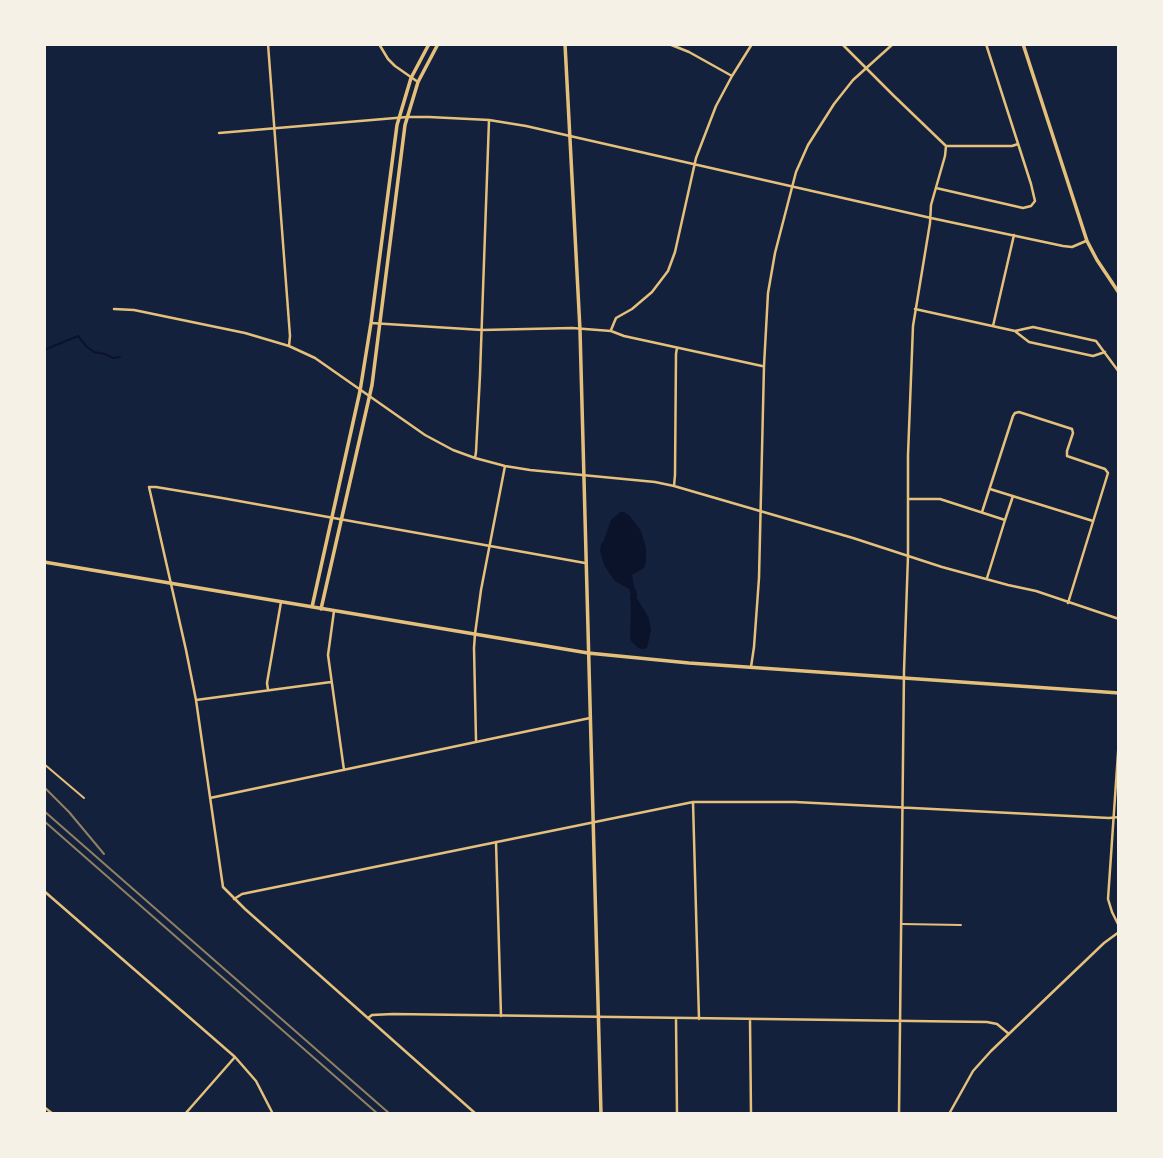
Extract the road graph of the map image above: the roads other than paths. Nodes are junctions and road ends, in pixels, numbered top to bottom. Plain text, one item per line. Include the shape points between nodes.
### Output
1 (268, 44) edge
2 (379, 44) edge
3 (429, 44) edge
4 (438, 44) edge
5 (565, 44) edge
6 (669, 44) edge
7 (752, 44) edge
8 (842, 44) edge
9 (892, 44) edge
10 (986, 44) edge
11 (1023, 44) edge
12 (865, 67) junction
13 (732, 76) junction
14 (411, 78) junction
15 (418, 82) junction
16 (407, 117) junction
17 (398, 118) junction
18 (489, 120) junction
19 (274, 129) junction
20 (219, 133) dead end
21 (570, 137) junction
22 (1018, 144) junction
23 (946, 146) junction
24 (695, 164) junction
25 (792, 186) junction
26 (936, 188) junction
27 (931, 218) junction
28 (1014, 235) junction
29 (1087, 241) junction
30 (1119, 293) edge
31 (114, 309) dead end
32 (915, 309) junction
33 (371, 323) junction
34 (379, 324) junction
35 (993, 326) junction
36 (482, 330) junction
37 (580, 330) junction
38 (611, 331) junction
39 (1015, 331) junction
40 (289, 346) junction
41 (677, 348) junction
42 (1105, 352) junction
43 (764, 366) junction
44 (1119, 372) edge
45 (360, 391) junction
46 (369, 397) junction
47 (475, 458) junction
48 (505, 466) junction
49 (584, 475) junction
50 (674, 486) junction
51 (990, 489) junction
52 (1013, 496) junction
53 (908, 499) junction
54 (761, 510) junction
55 (982, 513) junction
56 (332, 518) junction
57 (340, 519) junction
58 (1005, 520) junction
59 (1093, 521) junction
60 (490, 547) junction
61 (908, 556) junction
62 (44, 562) edge
63 (586, 563) junction
64 (986, 579) junction
65 (170, 583) junction
66 (281, 602) junction
67 (1068, 603) junction
68 (312, 607) junction
69 (321, 609) junction
70 (334, 611) junction
71 (1119, 619) edge
72 (475, 634) junction
73 (588, 653) junction
74 (751, 668) junction
75 (904, 678) junction
76 (331, 682) junction
77 (268, 690) junction
78 (1119, 693) edge
79 (196, 700) junction
80 (590, 718) junction
81 (1119, 739) edge
82 (477, 741) junction
83 (44, 764) edge
84 (344, 770) junction
85 (84, 798) dead end
86 (210, 798) junction
87 (693, 802) junction
88 (902, 807) junction
89 (1117, 816) edge
90 (593, 822) junction
91 (496, 842) junction
92 (44, 891) edge
93 (234, 899) junction
94 (901, 924) junction
95 (961, 925) dead end
96 (1119, 926) edge
97 (1119, 932) edge
98 (501, 1016) junction
99 (598, 1017) junction
100 (368, 1018) junction
101 (676, 1019) junction
102 (699, 1019) junction
103 (750, 1019) junction
104 (900, 1021) junction
105 (1009, 1034) junction
106 (235, 1057) junction
107 (44, 1107) edge
108 (53, 1114) edge
109 (185, 1114) edge
110 (273, 1114) edge
111 (476, 1114) edge
112 (486, 1114) edge
113 (584, 1114) edge
114 (601, 1114) edge
115 (677, 1114) edge
116 (751, 1114) edge
117 (899, 1114) edge
118 (949, 1114) edge

1 - 19 street
2 - 14 street via 388,59
3 - 14 street
4 - 15 street
5 - 21 street
6 - 13 street
7 - 13 street
8 - 12 street
9 - 12 street
10 - 22 street
11 - 29 street
12 - 23 street
12 - 25 street via 808,145
13 - 24 street
14 - 15 street
14 - 17 street
15 - 16 street
16 - 17 street
16 - 18 street
16 - 34 street
17 - 19 street
17 - 33 street
18 - 21 street
18 - 36 street
19 - 20 street
19 - 40 street
21 - 24 street
21 - 37 street
22 - 23 street
22 - 26 street via 1035,197 1031,206
23 - 26 street
24 - 25 street
24 - 38 street via 668,271 652,292 615,318
25 - 27 street
25 - 43 street via 771,273
26 - 27 street
27 - 28 street
27 - 32 street
28 - 29 street via 1072,247
28 - 35 street
29 - 30 street
31 - 40 street via 245,333
32 - 35 street
32 - 53 street
33 - 34 street
33 - 45 street
34 - 36 street
34 - 46 street
35 - 39 street
36 - 37 street
36 - 47 street
37 - 38 street
37 - 49 street
38 - 41 street
39 - 42 street via 1029,342 1093,356
39 - 42 street via 1033,327 1088,339
40 - 45 street
41 - 43 street
41 - 50 street
42 - 44 street
43 - 54 street
45 - 46 street
45 - 56 street
46 - 47 street via 425,435
46 - 57 street
47 - 48 street
48 - 49 street
48 - 60 street
49 - 50 street
49 - 63 street
50 - 54 street
51 - 52 street
51 - 55 street
51 - 59 street via 1013,416 1019,412 1070,428 1073,433 1067,456 1107,471
52 - 58 street
52 - 59 street
53 - 55 street via 940,499
53 - 61 street
54 - 61 street
54 - 74 street
55 - 58 street
56 - 57 street
56 - 65 street via 149,487
56 - 68 street
57 - 60 street
57 - 69 street
58 - 64 street
59 - 67 street
60 - 63 street
60 - 72 street
61 - 64 street
61 - 75 street
62 - 65 street
63 - 73 street
64 - 67 street
65 - 66 street
65 - 79 street
66 - 68 street
66 - 77 street
67 - 71 street
68 - 69 street
69 - 70 street
70 - 72 street
70 - 76 street
72 - 73 street
72 - 82 street
73 - 74 street
73 - 80 street
74 - 75 street
75 - 78 street
75 - 88 street
76 - 77 street
76 - 84 street
77 - 79 street
79 - 86 street
80 - 82 street
80 - 90 street
81 - 89 street
82 - 84 street
83 - 85 lane
84 - 86 street
86 - 93 street via 222,884
87 - 88 street
87 - 90 street
87 - 102 street
88 - 89 street
88 - 94 street
89 - 96 street via 1108,899
90 - 91 street
90 - 99 street
91 - 93 street
91 - 98 street
92 - 106 street
93 - 100 street
94 - 95 lane
94 - 104 street
97 - 105 street
98 - 99 street
98 - 100 street via 393,1014
99 - 101 street
99 - 114 street
100 - 111 street
101 - 102 street
101 - 115 street
102 - 103 street
103 - 104 street
103 - 116 street
104 - 105 street via 992,1022
104 - 117 street
105 - 118 street via 973,1071
106 - 109 street
106 - 110 street via 256,1081
107 - 108 street
112 - 113 street

